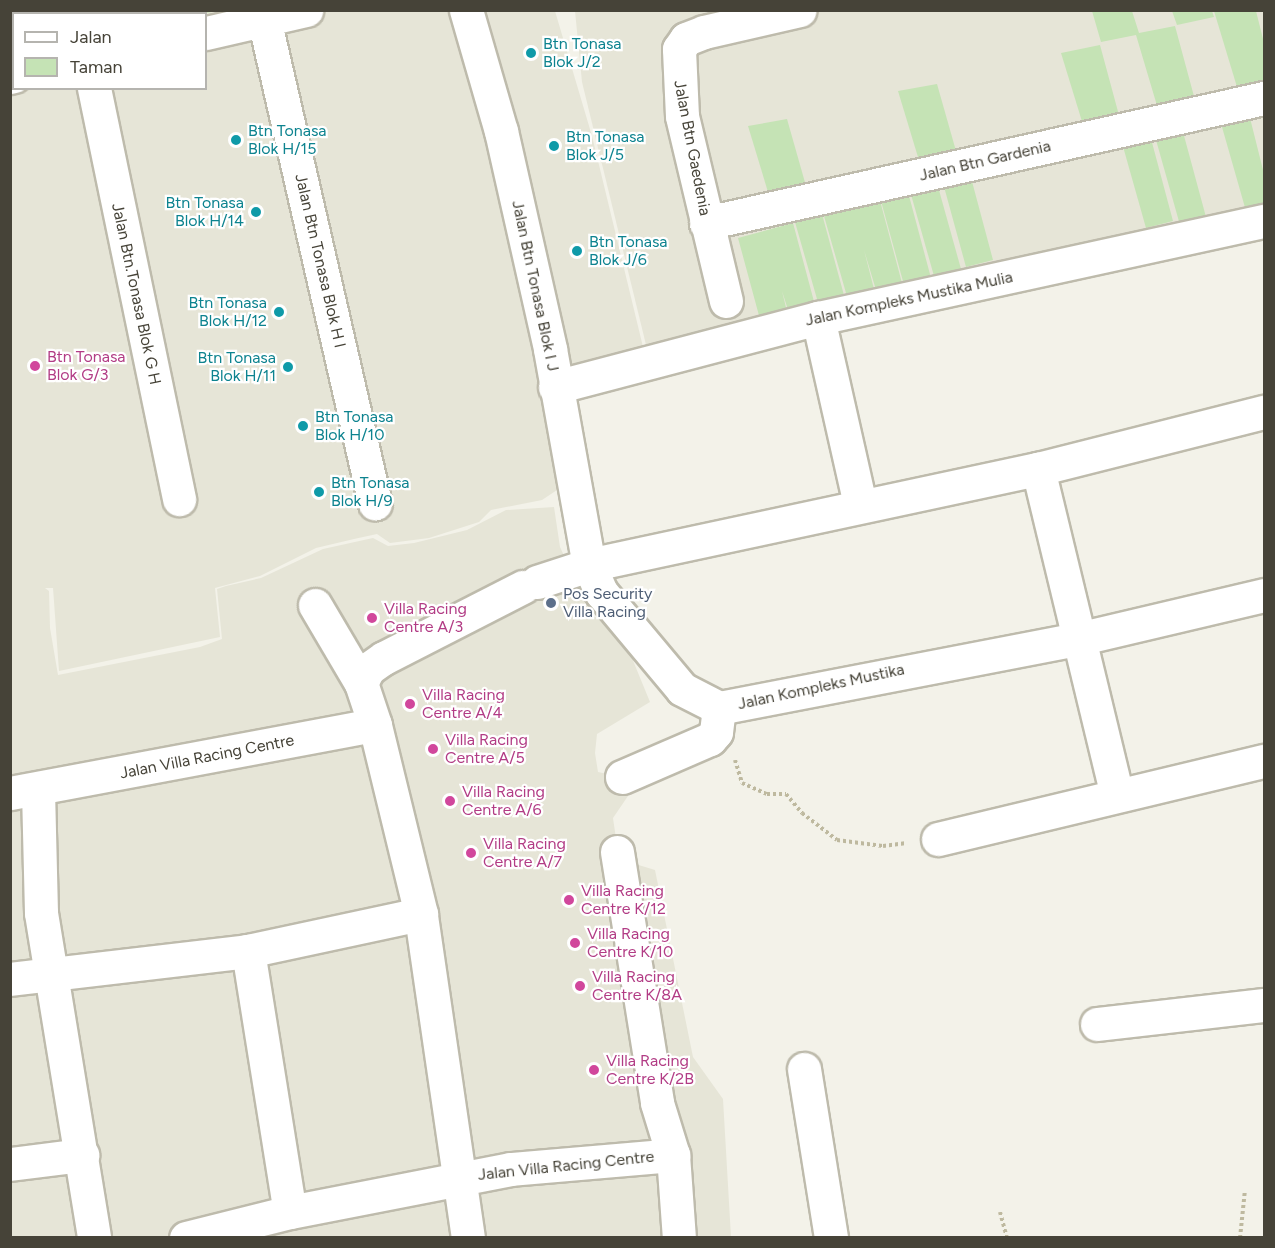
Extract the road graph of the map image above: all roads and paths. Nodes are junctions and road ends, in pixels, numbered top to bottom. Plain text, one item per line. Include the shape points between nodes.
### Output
1 (306, 10) edge
2 (466, 10) edge
3 (800, 10) edge
4 (264, 19) junction
5 (697, 27) edge
6 (207, 33) edge
7 (94, 90) edge
8 (1264, 98) edge
9 (1264, 221) edge
10 (706, 223) junction
11 (726, 301) dead end
12 (818, 318) junction
13 (555, 387) junction
14 (1264, 412) edge
15 (1038, 469) junction
16 (179, 499) dead end
17 (375, 503) dead end
18 (860, 505) junction
19 (589, 565) junction
20 (1264, 595) edge
21 (315, 605) dead end
22 (1082, 638) junction
23 (361, 682) junction
24 (719, 708) junction
25 (375, 725) junction
26 (1264, 761) edge
27 (622, 777) dead end
28 (24, 791) edge
29 (1117, 795) junction
30 (938, 839) joint
31 (617, 852) dead end
32 (421, 914) junction
33 (248, 951) junction
34 (51, 974) junction
35 (10, 979) edge
36 (1264, 1005) edge
37 (1097, 1024) dead end
38 (804, 1069) dead end
39 (82, 1155) junction
40 (673, 1155) junction
41 (10, 1164) edge
42 (460, 1178) junction
43 (1245, 1190) dead end
44 (290, 1212) junction
45 (1000, 1212) dead end
46 (94, 1238) edge
47 (186, 1238) edge
48 (468, 1238) edge
49 (679, 1238) edge
50 (831, 1238) edge
51 (1007, 1238) edge
52 (1239, 1238) edge

1 - 4 street
2 - 13 street, Jalan Btn Tonasa Blok I J via 514,187
3 - 5 street
4 - 6 street
4 - 17 street, Jalan Btn Tonasa Blok H I
5 - 10 street, Jalan Btn Gaedenia via 679,49 678,77
7 - 16 street, Jalan Btn.Tonasa Blok G H
8 - 10 street, Jalan Btn Gardenia
9 - 12 street, Jalan Kompleks Mustika Mulia
10 - 11 street, Jalan Btn Gaedenia
12 - 13 street, Jalan Kompleks Mustika Mulia
12 - 18 street
13 - 19 street, Jalan Btn Tonasa Blok I J
14 - 15 street
15 - 18 street
15 - 22 street
18 - 19 street
19 - 23 street via 530,584 384,658 368,669
19 - 24 street, Jalan Kompleks Mustika via 601,592 662,669 682,689
20 - 22 street
21 - 23 street, Jalan Villa Racing Centre
22 - 24 street, Jalan Kompleks Mustika
22 - 29 street
23 - 25 street, Jalan Villa Racing Centre
24 - 27 street via 716,732 710,739
24 - 30 path via 742,783 767,794 786,794 802,813 837,840 883,846
25 - 28 street, Jalan Villa Racing Centre
25 - 32 street, Jalan Villa Racing Centre
26 - 29 street
28 - 34 street, Jalan Villa Racing Centre
29 - 30 street
31 - 40 street, Jalan Villa Racing Centre via 657,1103
32 - 33 street
32 - 42 street, Jalan Villa Racing Centre
33 - 34 street
33 - 44 street
34 - 35 street
34 - 39 street, Jalan Villa Racing Centre
36 - 37 street
38 - 50 street
39 - 41 street
39 - 46 street, Jalan Villa Racing Centre
40 - 42 street, Jalan Villa Racing Centre via 511,1169
40 - 49 street, Jalan Villa Racing Centre
42 - 44 street, Jalan Villa Racing Centre
42 - 48 street, Jalan Villa Racing Centre
43 - 52 path
44 - 47 street, Jalan Villa Racing Centre
45 - 51 path

